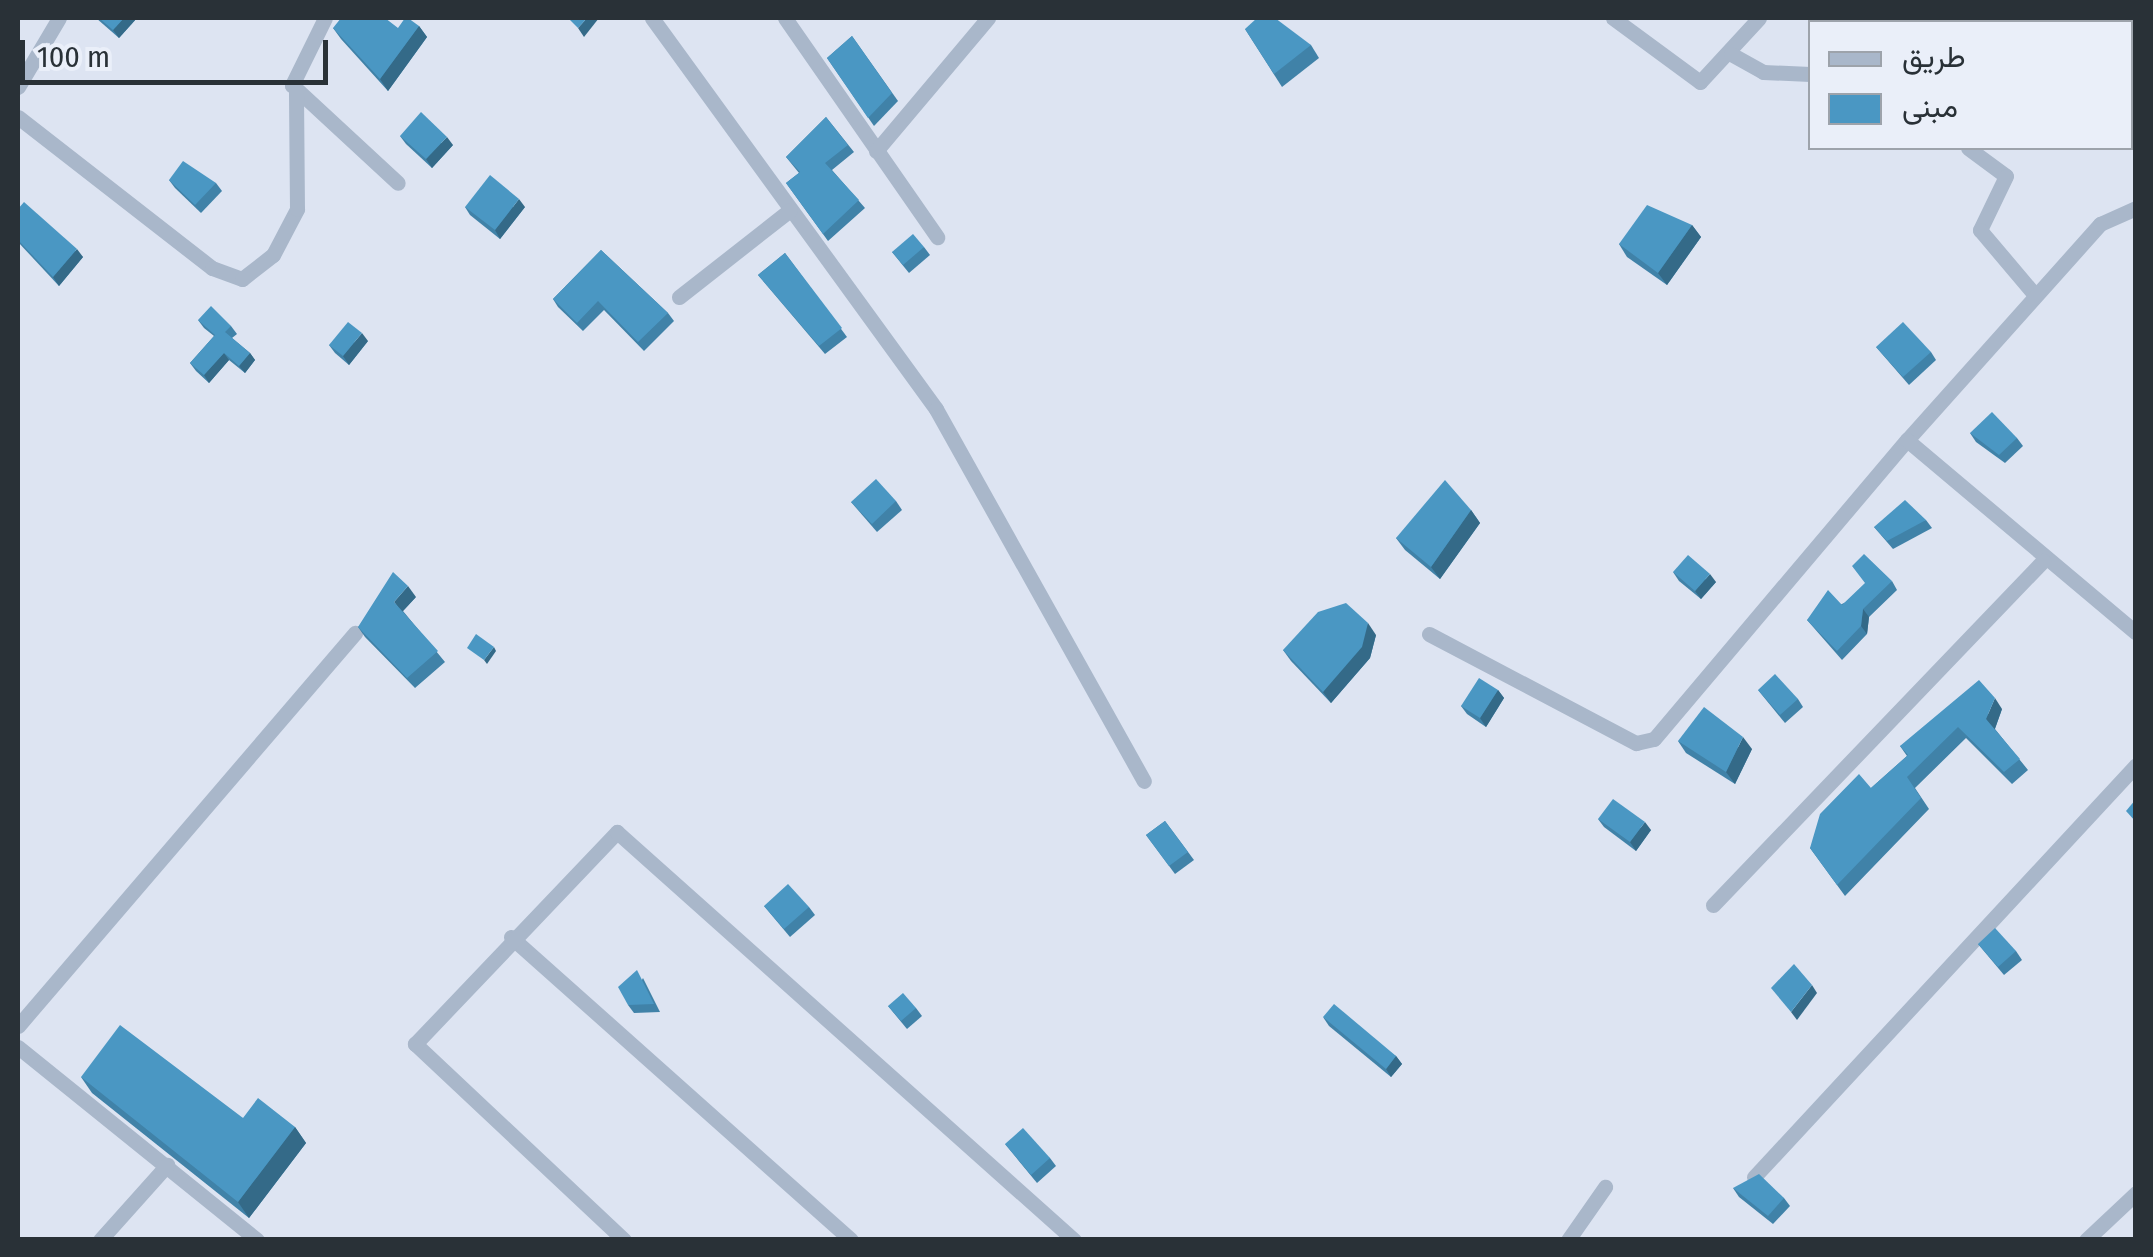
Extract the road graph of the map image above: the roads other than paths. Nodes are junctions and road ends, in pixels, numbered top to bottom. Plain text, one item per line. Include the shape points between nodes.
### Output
1 (59, 18) edge
2 (325, 18) edge
3 (652, 18) edge
4 (785, 18) edge
5 (988, 18) edge
6 (1613, 18) edge
7 (1759, 18) edge
8 (1731, 54) junction
9 (1808, 74) edge
10 (18, 87) edge
11 (296, 93) junction
12 (18, 117) edge
13 (1971, 150) edge
14 (876, 151) junction
15 (398, 183) dead end
16 (2136, 208) edge
17 (790, 210) junction
18 (937, 237) dead end
19 (2034, 294) junction
20 (679, 297) dead end
21 (1907, 440) junction
22 (2044, 561) junction
23 (2136, 633) edge
24 (355, 634) edge
25 (1430, 634) dead end
26 (2136, 765) edge
27 (1144, 781) dead end
28 (1713, 905) dead end
29 (511, 937) junction
30 (18, 1026) edge
31 (18, 1046) edge
32 (166, 1164) junction
33 (1754, 1177) edge
34 (1605, 1187) dead end
35 (2136, 1193) edge
36 (100, 1240) edge
37 (257, 1240) edge
38 (624, 1240) edge
39 (851, 1240) edge
40 (1074, 1240) edge
41 (1568, 1240) edge
42 (2086, 1240) edge

1 - 10 street
2 - 11 street via 292,70
3 - 17 street
4 - 14 street
5 - 14 street
6 - 8 street via 1692,82
7 - 8 street
8 - 9 street via 1757,71
11 - 12 street via 297,209 273,254 242,279 212,268
11 - 15 street
13 - 19 street via 2006,176 1980,230
14 - 18 street
16 - 19 street via 2100,224
17 - 20 street
17 - 27 street via 936,410
19 - 21 street
21 - 22 street
21 - 25 street via 1654,739 1636,743
22 - 23 street
22 - 28 street
24 - 30 street
26 - 33 street
29 - 38 street via 418,1037 416,1051
29 - 39 street
29 - 40 street via 618,832
31 - 32 street
32 - 36 street
32 - 37 street
34 - 41 street
35 - 42 street

